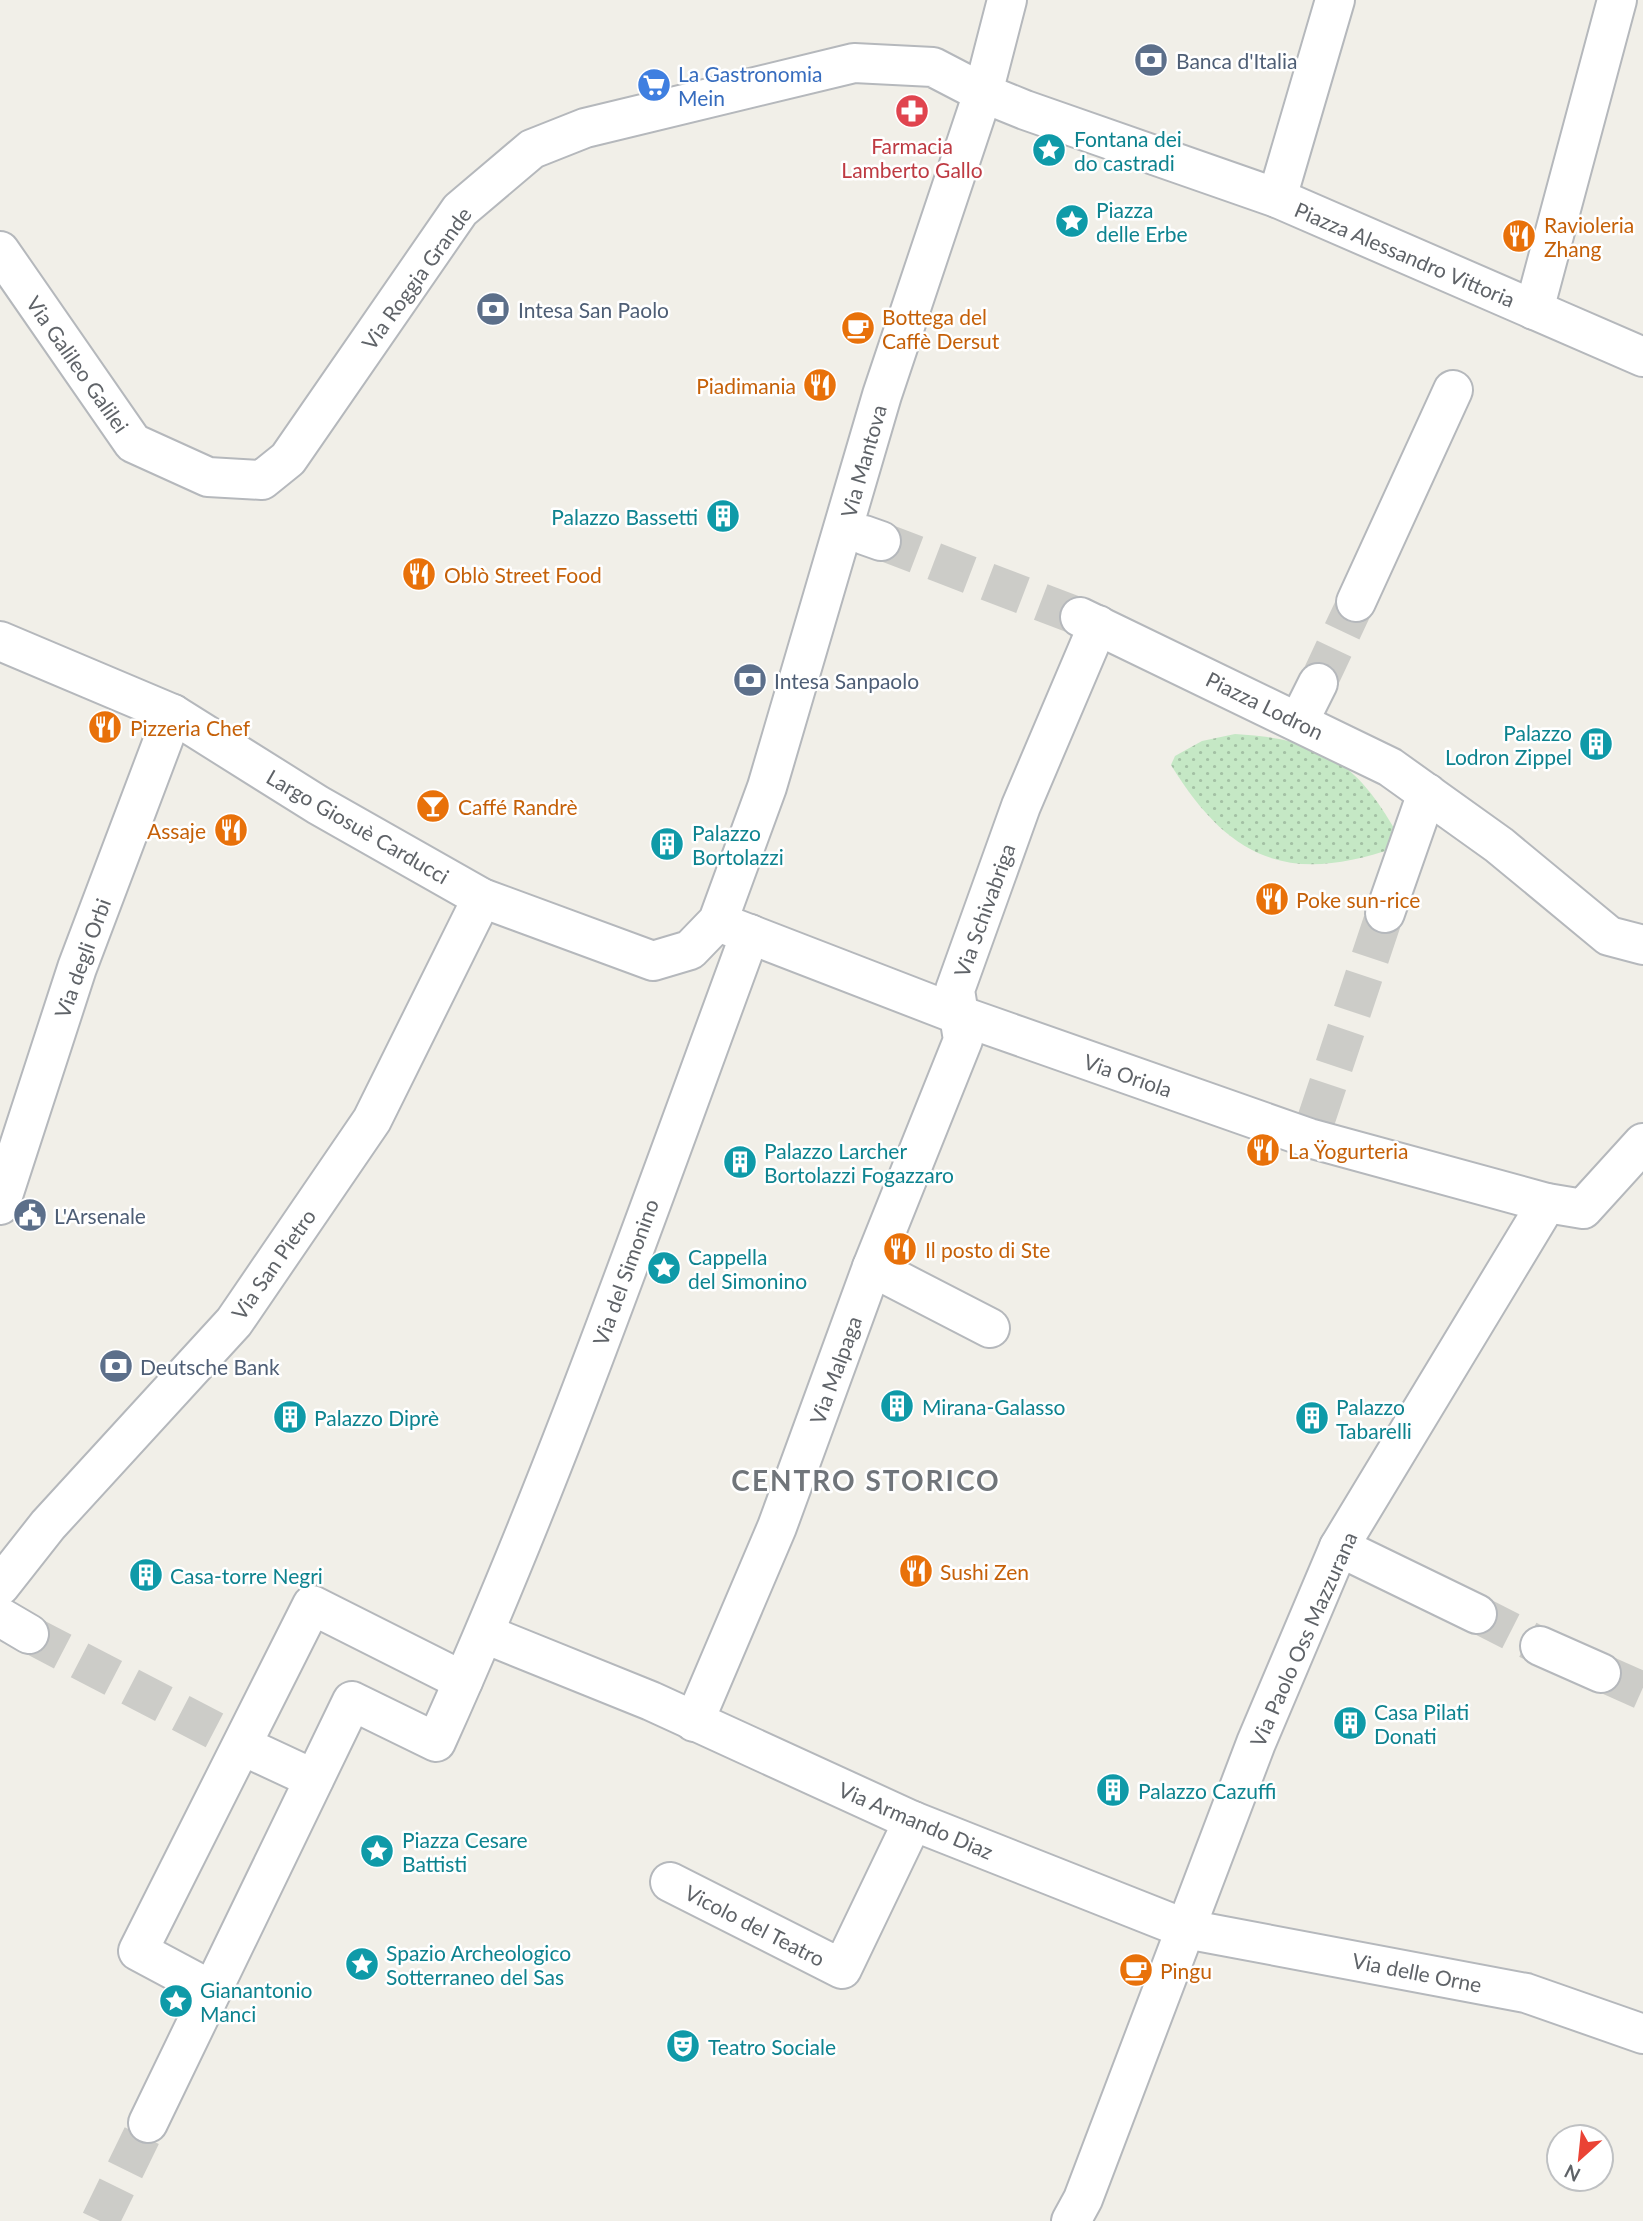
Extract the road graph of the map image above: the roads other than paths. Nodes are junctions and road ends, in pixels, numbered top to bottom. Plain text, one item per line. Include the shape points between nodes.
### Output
1 (1007, 0) edge
2 (1335, 0) edge
3 (1617, 0) edge
4 (983, 93) junction
5 (1277, 198) junction
6 (0, 251) edge
7 (1534, 310) junction
8 (1643, 357) edge
9 (1453, 390) dead end
10 (133, 443) joint
11 (1356, 602) tunnel mouth
12 (0, 641) edge
13 (1318, 683) tunnel mouth
14 (173, 714) junction
15 (1299, 721) junction
16 (1426, 793) junction
17 (1021, 806) joint
18 (482, 898) junction
19 (1385, 913) tunnel mouth
20 (734, 927) junction
21 (1643, 945) edge
22 (959, 1015) junction
23 (1643, 1143) edge
24 (1547, 1203) junction
25 (0, 1205) edge
26 (872, 1267) junction
27 (990, 1328) dead end
28 (1339, 1547) junction
29 (0, 1586) edge
30 (1477, 1614) tunnel mouth
31 (490, 1622) junction
32 (1540, 1646) tunnel mouth
33 (1601, 1673) tunnel mouth
34 (464, 1681) junction
35 (694, 1722) junction
36 (256, 1752) tunnel mouth
37 (314, 1779) junction
38 (913, 1821) junction
39 (670, 1882) dead end
40 (1186, 1929) junction
41 (211, 1990) junction
42 (1643, 2034) edge
43 (148, 2123) tunnel mouth
44 (1071, 2221) edge

1 - 4 street, Via Mantova
2 - 5 street
3 - 7 street
4 - 5 street
4 - 10 street, Via Roggia Grande via 933,67 854,64 603,123 532,149 460,210 288,459 262,480 208,477
4 - 20 street, Via Mantova via 882,395 767,787
5 - 7 street, Piazza Alessandro Vittoria
6 - 10 street, Via Galileo Galilei
7 - 8 street, Piazza Alessandro Vittoria
9 - 11 street
12 - 14 street, Largo Giosuè Carducci
13 - 15 street
14 - 18 street, Largo Giosuè Carducci via 318,805
14 - 25 street, Via degli Orbi via 77,968
15 - 16 street, Piazza Lodron via 1390,767
15 - 17 street, Piazza Lodron via 1089,621
16 - 19 street
16 - 21 street, Piazza Lodron via 1499,845 1609,936
17 - 22 street, Via Schivabriga via 955,990
18 - 20 street, Largo Giosuè Carducci via 653,961 690,950
18 - 29 street, Via San Pietro via 372,1120 234,1322 48,1525
20 - 22 street, Via Oriola
20 - 31 street, Via del Simonino via 558,1452
22 - 24 street, Via Oriola
22 - 26 street, Via Malpaga via 963,1040
23 - 24 street via 1583,1209
24 - 28 street, Via Paolo Oss Mazzurana
26 - 27 street
26 - 35 street, Via Malpaga via 777,1527
28 - 30 street
28 - 40 street, Via Paolo Oss Mazzurana via 1256,1743
31 - 34 street
31 - 35 street, Via Armando Diaz
32 - 33 street
34 - 37 street via 436,1742 352,1701
34 - 41 street via 312,1605 138,1951
35 - 38 street, Via Armando Diaz
36 - 37 street
37 - 41 street
38 - 39 street, Vicolo del Teatro via 842,1969
38 - 40 street, Via Armando Diaz
40 - 42 street, Via delle Orne via 1526,1993
40 - 44 street, Via Paolo Oss Mazzurana
41 - 43 street

